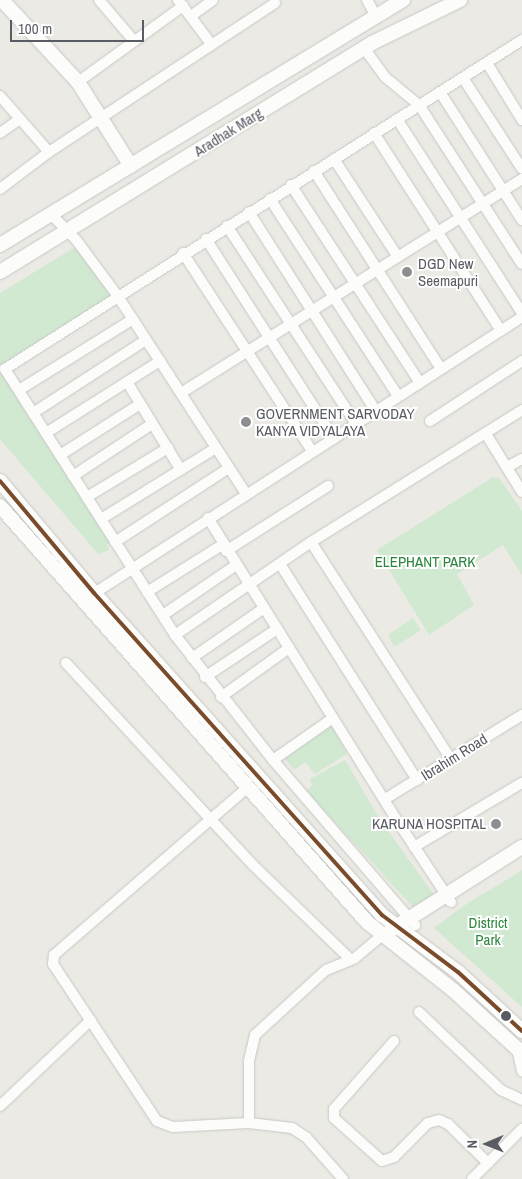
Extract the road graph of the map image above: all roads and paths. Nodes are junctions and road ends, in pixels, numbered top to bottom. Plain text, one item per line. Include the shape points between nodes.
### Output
1 (2, 0) edge
2 (99, 0) edge
3 (213, 0) edge
4 (368, 0) edge
5 (403, 0) edge
6 (460, 0) edge
7 (180, 3) edge
8 (275, 3) dead end
9 (190, 16) junction
10 (373, 18) junction
11 (380, 39) junction
12 (522, 40) edge
13 (134, 41) junction
14 (212, 45) junction
15 (364, 48) junction
16 (487, 63) junction
17 (463, 78) junction
18 (78, 82) junction
19 (440, 92) junction
20 (0, 96) edge
21 (419, 106) junction
22 (102, 117) junction
23 (20, 119) junction
24 (397, 119) junction
25 (522, 120) edge
26 (0, 133) edge
27 (374, 133) junction
28 (49, 152) junction
29 (334, 158) junction
30 (131, 166) junction
31 (522, 169) edge
32 (314, 171) junction
33 (522, 179) edge
34 (291, 185) junction
35 (0, 189) edge
36 (503, 191) junction
37 (270, 199) junction
38 (483, 204) junction
39 (249, 212) junction
40 (51, 214) junction
41 (460, 217) junction
42 (522, 220) edge
43 (227, 226) junction
44 (67, 230) junction
45 (438, 232) junction
46 (206, 239) junction
47 (0, 245) edge
48 (183, 254) junction
49 (398, 257) junction
50 (522, 264) edge
51 (377, 270) junction
52 (0, 272) edge
53 (355, 284) junction
54 (117, 295) junction
55 (334, 297) junction
56 (312, 311) junction
57 (522, 313) edge
58 (522, 318) edge
59 (133, 319) junction
60 (291, 324) junction
61 (501, 331) junction
62 (269, 338) junction
63 (146, 340) junction
64 (247, 351) junction
65 (160, 361) junction
66 (522, 361) edge
67 (441, 369) junction
68 (127, 382) junction
69 (420, 383) junction
70 (19, 390) junction
71 (181, 393) junction
72 (398, 396) junction
73 (140, 404) junction
74 (522, 410) edge
75 (376, 411) junction
76 (33, 413) junction
77 (430, 420) dead end
78 (152, 424) junction
79 (356, 424) junction
80 (46, 433) junction
81 (486, 434) junction
82 (334, 438) junction
83 (168, 448) junction
84 (216, 448) junction
85 (312, 452) junction
86 (60, 455) junction
87 (522, 459) edge
88 (230, 468) junction
89 (507, 468) junction
90 (181, 470) junction
91 (73, 476) junction
92 (0, 481) edge
93 (328, 486) dead end
94 (522, 492) edge
95 (246, 494) junction
96 (87, 497) junction
97 (0, 506) edge
98 (208, 518) junction
99 (101, 519) junction
100 (115, 542) junction
101 (311, 542) junction
102 (224, 548) junction
103 (280, 564) junction
104 (236, 565) junction
105 (132, 568) junction
106 (249, 587) junction
107 (147, 592) junction
108 (88, 598) junction
109 (264, 608) junction
110 (163, 615) junction
111 (277, 629) junction
112 (175, 635) junction
113 (289, 648) junction
114 (192, 658) junction
115 (66, 663) dead end
116 (205, 677) junction
117 (221, 697) junction
118 (522, 714) edge
119 (333, 718) junction
120 (451, 759) junction
121 (273, 760) junction
122 (417, 780) junction
123 (522, 783) edge
124 (248, 787) junction
125 (385, 799) junction
126 (210, 820) junction
127 (414, 847) junction
128 (522, 847) edge
129 (522, 856) edge
130 (449, 899) junction
131 (407, 925) junction
132 (386, 938) junction
133 (350, 959) junction
134 (419, 1012) dead end
135 (91, 1020) junction
136 (522, 1032) edge
137 (394, 1041) dead end
138 (520, 1051) edge
139 (522, 1072) edge
140 (522, 1100) edge
141 (0, 1106) edge
142 (249, 1123) junction
143 (522, 1129) edge
144 (488, 1164) junction
145 (343, 1179) edge
146 (472, 1179) edge

1 - 18 main road
2 - 13 street
3 - 9 street
4 - 10 street
5 - 10 main road, Aradhak Marg
6 - 11 main road, Aradhak Marg
7 - 9 street
7 - 13 street
8 - 14 street
9 - 14 street
10 - 11 main road
10 - 30 main road, Aradhak Marg
11 - 15 main road, Aradhak Marg
12 - 16 street
13 - 18 street
14 - 22 street
15 - 21 street via 385,78
15 - 44 main road, Aradhak Marg
16 - 17 street
16 - 25 street
17 - 19 street
17 - 31 street
18 - 22 main road
19 - 21 street
19 - 36 street
20 - 23 street
21 - 24 street
21 - 38 street
22 - 28 street
22 - 30 main road
23 - 26 street
23 - 28 street
24 - 27 street
24 - 41 street
27 - 29 street
27 - 45 street
28 - 35 street
29 - 32 street
29 - 49 street
30 - 40 main road, Aradhak Marg
32 - 34 street
32 - 51 street
33 - 36 street
34 - 37 street
34 - 53 street
36 - 38 street
36 - 42 street
37 - 39 street
37 - 55 street
38 - 41 street
38 - 50 street
39 - 43 street
39 - 56 street
40 - 44 street
40 - 47 main road, Aradhak Marg
41 - 45 street
41 - 57 street
43 - 46 street
43 - 60 street
44 - 52 main road, Aradhak Marg
44 - 54 street
45 - 49 street
45 - 61 street
46 - 48 street
46 - 62 street
48 - 54 street
48 - 64 street
49 - 51 street
51 - 53 street
51 - 67 street
53 - 55 street
53 - 69 street
54 - 59 street
54 - 70 street via 5,369
55 - 56 street
55 - 72 street
56 - 60 street
56 - 75 street
58 - 61 street
59 - 63 street
59 - 70 street
60 - 62 street
60 - 79 street
61 - 67 street
62 - 64 street
62 - 82 street
63 - 65 street
63 - 76 street
64 - 71 street
64 - 85 street
65 - 68 street
65 - 71 street
66 - 77 street
67 - 69 street
68 - 73 street
68 - 80 street
69 - 72 street
70 - 76 street
71 - 84 street
72 - 75 street
73 - 78 street
73 - 86 street
74 - 81 street
75 - 79 street
76 - 80 street
78 - 83 street
78 - 91 street
79 - 82 street
80 - 86 street
81 - 89 street
81 - 101 street
82 - 85 street
83 - 90 street
83 - 96 street
84 - 88 street
84 - 90 street
85 - 95 street
86 - 91 street
87 - 89 street
88 - 95 street
88 - 100 street
89 - 94 street
90 - 99 street
91 - 96 street
92 - 108 main road
93 - 102 street
95 - 98 street
96 - 99 street
97 - 108 main road
98 - 102 street
98 - 105 street
99 - 100 street
100 - 105 street
101 - 103 street
101 - 120 street
102 - 104 street
102 - 107 street
103 - 106 street
103 - 122 street
104 - 106 street
104 - 110 street
105 - 107 street
105 - 108 street
106 - 109 street
106 - 112 street
107 - 110 street
108 - 124 main road
108 - 131 main road via 382,915
109 - 111 street
109 - 114 street
110 - 112 street
111 - 113 street
111 - 116 street
112 - 114 street
113 - 117 street
113 - 119 street
114 - 116 street
115 - 126 street
116 - 117 street
117 - 121 street
118 - 120 street, Ibrahim Road
119 - 121 street
119 - 125 street
120 - 122 street, Ibrahim Road
121 - 131 street
122 - 125 street, Ibrahim Road
123 - 127 street
124 - 126 street
124 - 132 main road via 367,922
125 - 127 street
126 - 133 street
126 - 135 street via 54,955 55,969
127 - 130 street
128 - 130 main road
129 - 130 main road
130 - 131 main road
131 - 132 main road
131 - 136 main road
132 - 133 street
132 - 138 main road via 453,990
133 - 142 street via 326,970 255,1035 249,1061
134 - 140 street via 501,1090
135 - 141 street
135 - 142 street via 157,1121 173,1127
137 - 144 street via 334,1110 334,1118 382,1161 394,1157 428,1123 439,1120 448,1124
138 - 139 street
142 - 145 street via 277,1125 299,1132
143 - 144 street
144 - 146 street

